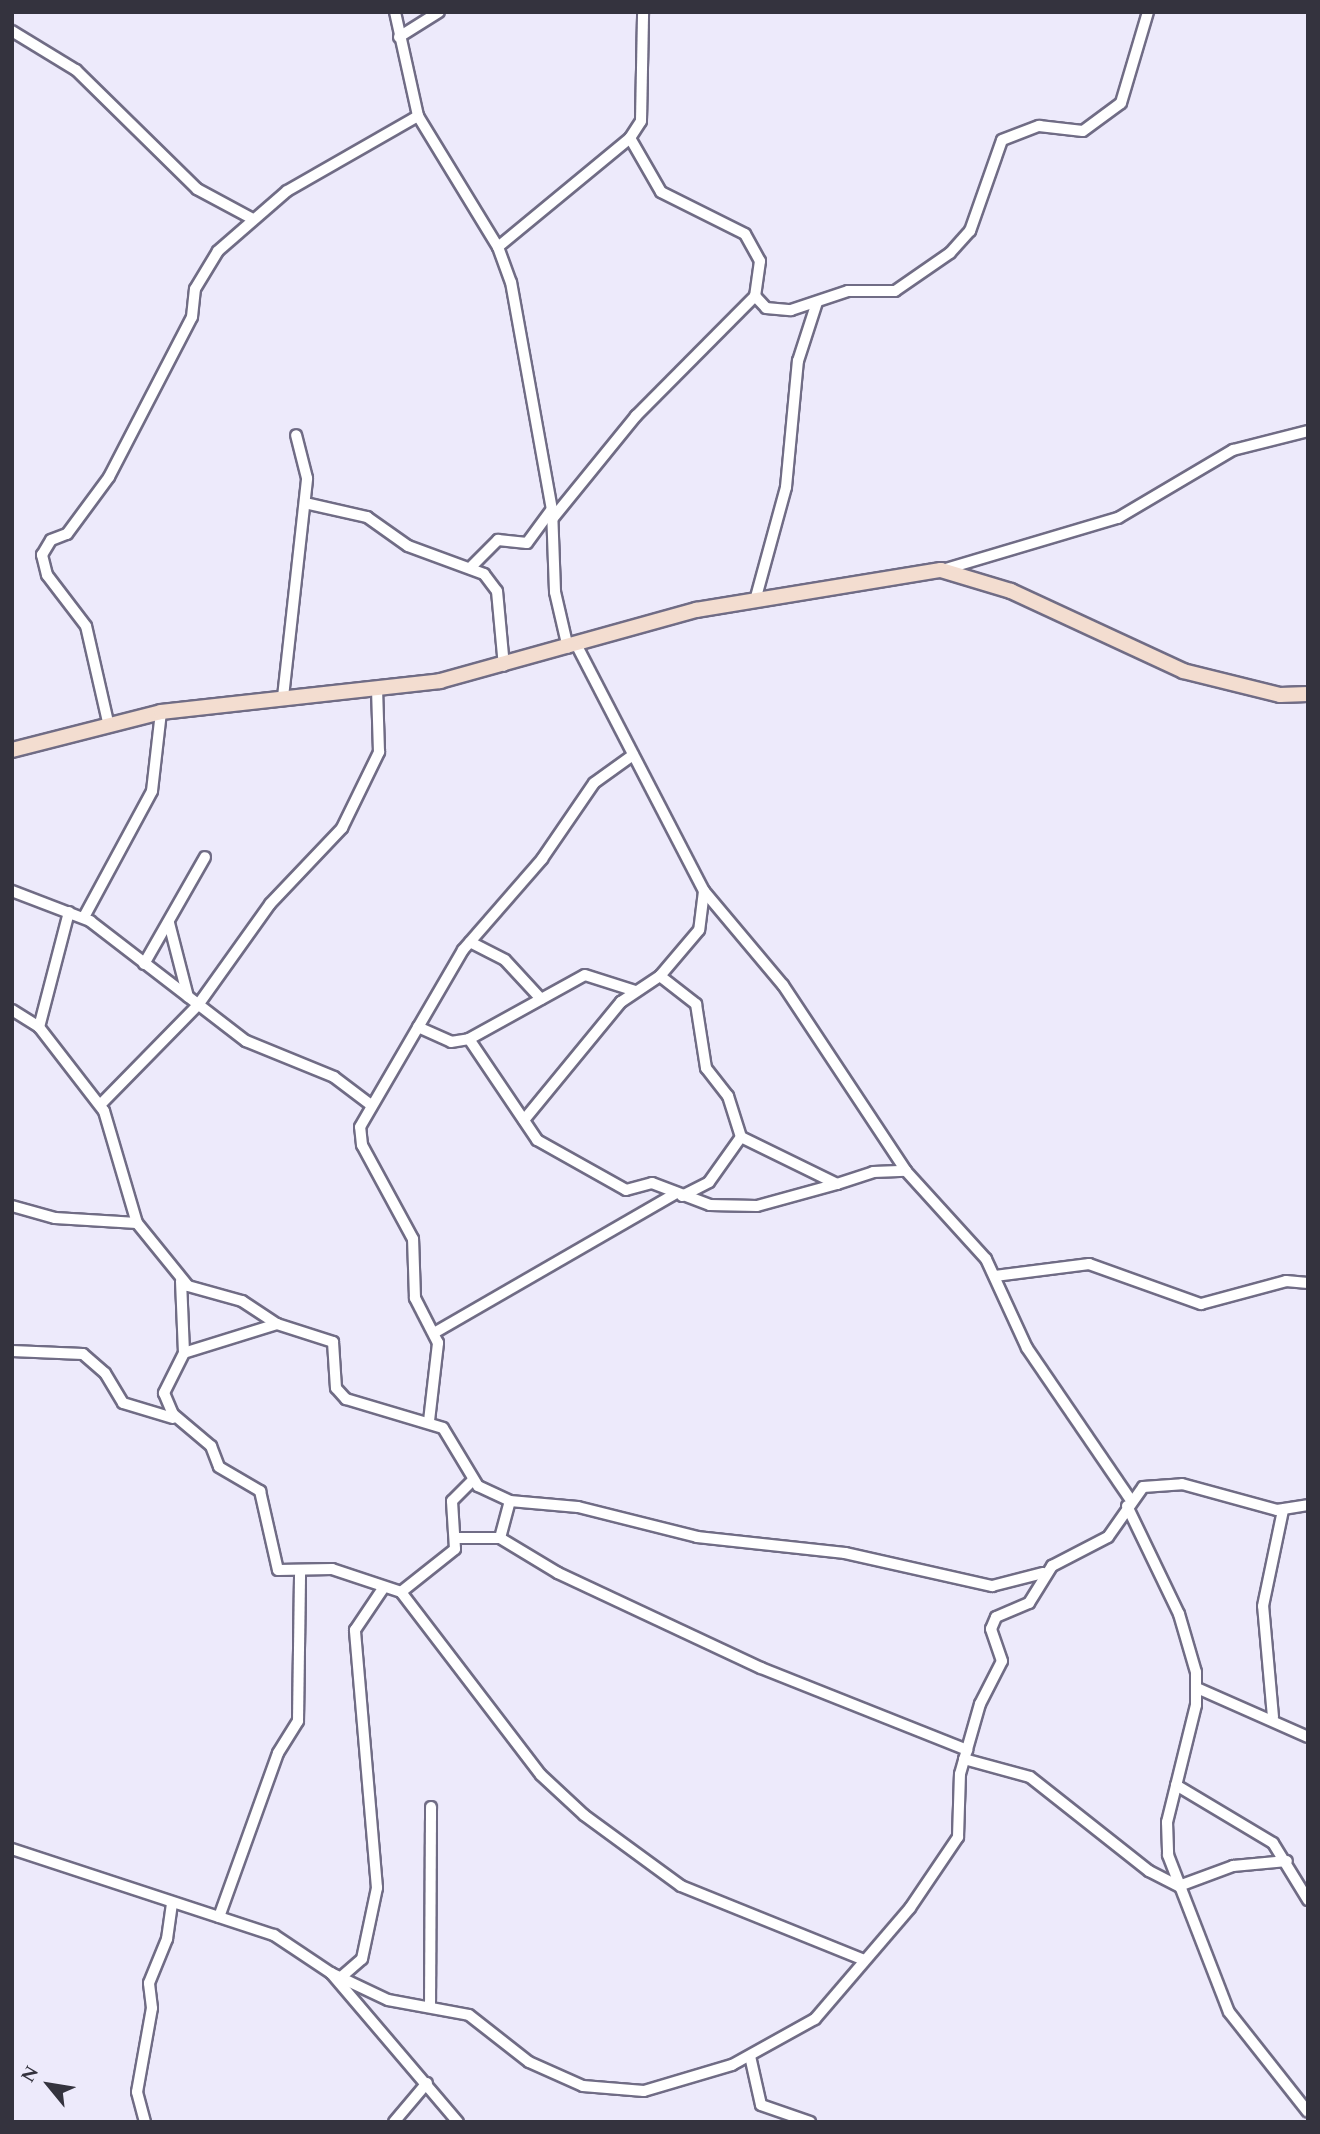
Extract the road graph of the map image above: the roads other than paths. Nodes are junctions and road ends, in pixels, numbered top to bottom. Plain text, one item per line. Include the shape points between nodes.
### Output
1 (395, 12) edge
2 (439, 12) edge
3 (643, 12) edge
4 (1148, 12) edge
5 (12, 31) edge
6 (399, 37) junction
7 (418, 116) junction
8 (630, 138) junction
9 (251, 218) junction
10 (498, 247) junction
11 (755, 296) junction
12 (817, 302) junction
13 (1308, 431) edge
14 (296, 435) dead end
15 (305, 503) junction
16 (552, 514) junction
17 (472, 566) junction
18 (941, 570) junction
19 (756, 597) junction
20 (572, 647) junction
21 (505, 666) junction
22 (377, 688) junction
23 (1308, 694) edge
24 (283, 697) junction
25 (161, 712) junction
26 (108, 722) junction
27 (12, 750) edge
28 (633, 755) junction
29 (205, 857) dead end
30 (12, 891) edge
31 (704, 891) junction
32 (69, 912) junction
33 (84, 917) junction
34 (169, 923) junction
35 (470, 942) junction
36 (144, 964) junction
37 (660, 976) junction
38 (635, 991) junction
39 (188, 997) junction
40 (541, 999) junction
41 (198, 1005) junction
42 (12, 1010) edge
43 (39, 1027) junction
44 (418, 1027) junction
45 (469, 1039) junction
46 (101, 1104) junction
47 (371, 1105) junction
48 (524, 1120) junction
49 (741, 1137) junction
50 (906, 1171) junction
51 (837, 1184) junction
52 (679, 1194) junction
53 (12, 1206) edge
54 (137, 1223) junction
55 (995, 1276) junction
56 (181, 1281) junction
57 (1308, 1283) edge
58 (277, 1324) junction
59 (435, 1333) junction
60 (12, 1351) edge
61 (184, 1353) junction
62 (180, 1420) junction
63 (429, 1421) junction
64 (473, 1480) junction
65 (510, 1501) junction
66 (1128, 1503) junction
67 (1308, 1505) edge
68 (1283, 1510) junction
69 (459, 1538) junction
70 (500, 1538) junction
71 (1043, 1573) junction
72 (300, 1574) junction
73 (384, 1587) junction
74 (401, 1592) junction
75 (1197, 1688) junction
76 (1273, 1717) junction
77 (1308, 1737) edge
78 (965, 1755) junction
79 (1176, 1785) junction
80 (431, 1807) dead end
81 (12, 1849) edge
82 (1287, 1861) junction
83 (1179, 1886) junction
84 (1308, 1900) edge
85 (172, 1903) junction
86 (219, 1917) junction
87 (862, 1959) junction
88 (335, 1975) junction
89 (430, 2006) junction
90 (750, 2056) junction
91 (427, 2082) junction
92 (1308, 2112) edge
93 (145, 2122) edge
94 (394, 2122) edge
95 (458, 2122) edge
96 (810, 2122) edge

1 - 6 street
2 - 6 street
3 - 8 street via 646,109
4 - 12 street via 1127,93 1108,117 1083,131 1039,126 1002,140 979,215 950,253 895,291 848,291
5 - 9 street via 76,70 197,189
6 - 7 street
7 - 9 street via 312,175
7 - 10 street
8 - 10 street
8 - 11 street via 667,197 744,234 760,261
9 - 26 street via 216,253 195,289 192,317 105,484 42,555 47,575 86,626
10 - 16 street via 523,335
11 - 12 street via 776,311
11 - 16 street via 636,416
12 - 19 street via 799,361 786,486
13 - 18 street via 1233,450 1118,518
14 - 15 street via 306,472
15 - 17 street via 367,517 408,546
15 - 24 street
16 - 17 street via 527,543 498,540
16 - 20 street via 555,592
17 - 21 street via 497,591
18 - 19 street
18 - 23 street via 1011,591 1183,671 1280,695
19 - 20 street
20 - 21 street
20 - 28 street
21 - 22 street
22 - 24 street
22 - 41 street via 379,752 361,796 321,857 270,904
24 - 25 street
25 - 26 street
25 - 33 street via 152,792
26 - 27 street
28 - 31 street
28 - 35 street via 594,783 542,859
29 - 34 street
30 - 32 street
31 - 37 street via 699,930
31 - 50 street via 783,985
32 - 33 street
32 - 43 street
33 - 36 street
34 - 36 street
34 - 39 street
35 - 40 street via 505,960
35 - 44 street
36 - 39 street
37 - 38 street
37 - 49 street via 696,1004 706,1068 727,1096
38 - 40 street via 585,975
38 - 48 street
39 - 41 street
40 - 45 street
41 - 46 street
41 - 47 street via 246,1041 334,1077
42 - 43 street
43 - 46 street
44 - 45 street via 451,1042
44 - 47 street
45 - 48 street
46 - 54 street
47 - 59 street via 359,1134 413,1239 415,1298
48 - 52 street via 541,1143 626,1190 652,1183
49 - 51 street
49 - 52 street via 709,1182
50 - 51 street via 873,1172
50 - 55 street
51 - 52 street via 757,1206 710,1205
52 - 59 street
53 - 54 street via 55,1218
54 - 56 street
55 - 57 street via 1089,1264 1201,1304 1286,1281
55 - 66 street via 1027,1348
56 - 58 street via 248,1303
56 - 61 street
58 - 61 street
58 - 63 street via 333,1342 336,1388 345,1399
59 - 63 street via 440,1358
60 - 62 street via 83,1354 105,1373 123,1403
61 - 62 street via 164,1392
62 - 72 street via 211,1446 219,1467 260,1490 278,1570
63 - 64 street via 452,1436
64 - 65 street
64 - 69 street via 452,1501
65 - 70 street
65 - 71 street via 578,1507 697,1537 845,1553 992,1586
66 - 68 street via 1143,1487 1170,1483
66 - 71 street via 1108,1537
66 - 75 street via 1180,1614
67 - 68 street
68 - 76 street via 1263,1606
69 - 70 street
69 - 74 street via 449,1557
70 - 78 street via 558,1573 761,1668
71 - 78 street via 1030,1603 990,1625 1002,1661
72 - 73 street via 332,1569
72 - 86 street via 298,1721 278,1753
73 - 74 street
73 - 88 street via 355,1630 377,1888 362,1959
74 - 87 street via 533,1765 584,1815 681,1886
75 - 76 street
75 - 79 street
76 - 77 street
78 - 83 street via 1030,1777 1149,1871
78 - 87 street via 958,1838 910,1908
79 - 82 street via 1261,1835
79 - 83 street via 1165,1837
80 - 89 street
81 - 85 street
82 - 83 street via 1233,1867
82 - 84 street
83 - 92 street via 1206,1963 1240,2031
85 - 86 street
85 - 93 street via 167,1939 149,1983 150,2021 137,2092
86 - 88 street via 274,1935
87 - 90 street via 807,2026
88 - 89 street via 388,2000
88 - 91 street
89 - 90 street via 469,2015 528,2062 583,2086 658,2089
90 - 96 street via 761,2105
91 - 94 street
91 - 95 street

